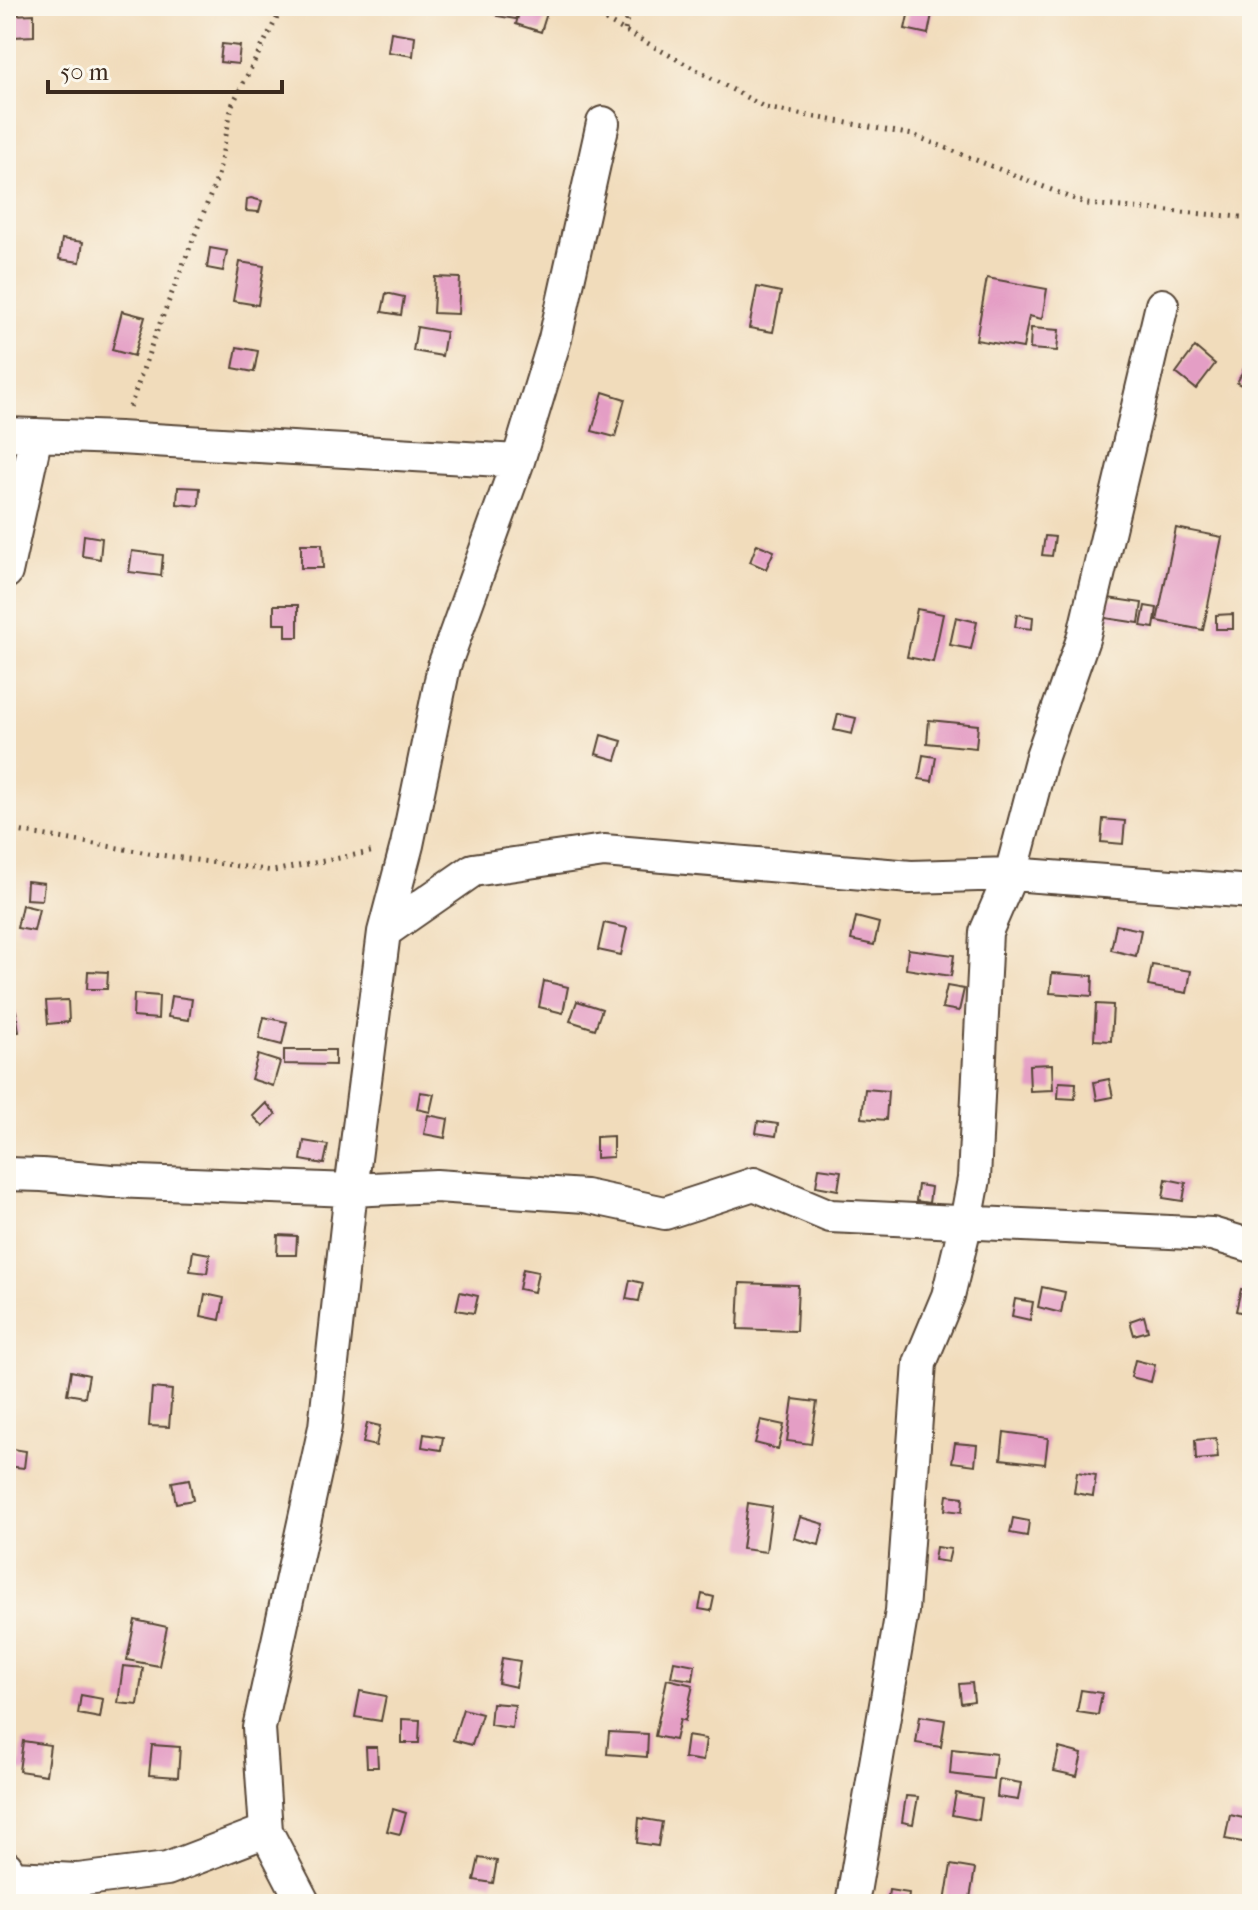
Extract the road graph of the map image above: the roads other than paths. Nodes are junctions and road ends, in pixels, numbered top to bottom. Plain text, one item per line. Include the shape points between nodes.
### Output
1 (603, 123) dead end
2 (1162, 305) dead end
3 (21, 435) edge
4 (518, 461) junction
5 (6, 572) edge
6 (1011, 874) junction
7 (1252, 892) edge
8 (384, 932) junction
9 (6, 1174) edge
10 (351, 1190) junction
11 (966, 1222) junction
12 (1252, 1246) edge
13 (266, 1831) junction
14 (8, 1874) edge
15 (51, 1904) edge
16 (304, 1904) edge
17 (852, 1904) edge

1 - 4 street via 555,339
2 - 6 street via 1083,639 1042,756
3 - 4 street
3 - 5 street
4 - 8 street via 444,666
6 - 7 street
6 - 8 street via 911,877 604,851 473,870
6 - 11 street via 986,932 974,1179
8 - 10 street
9 - 10 street
10 - 11 street via 436,1186 585,1196 665,1213 754,1184 830,1216
10 - 13 street via 325,1427 259,1728
11 - 12 street via 1212,1234
11 - 17 street via 948,1296 920,1363 902,1611
13 - 14 street via 167,1869 78,1880
13 - 16 street
14 - 15 street

